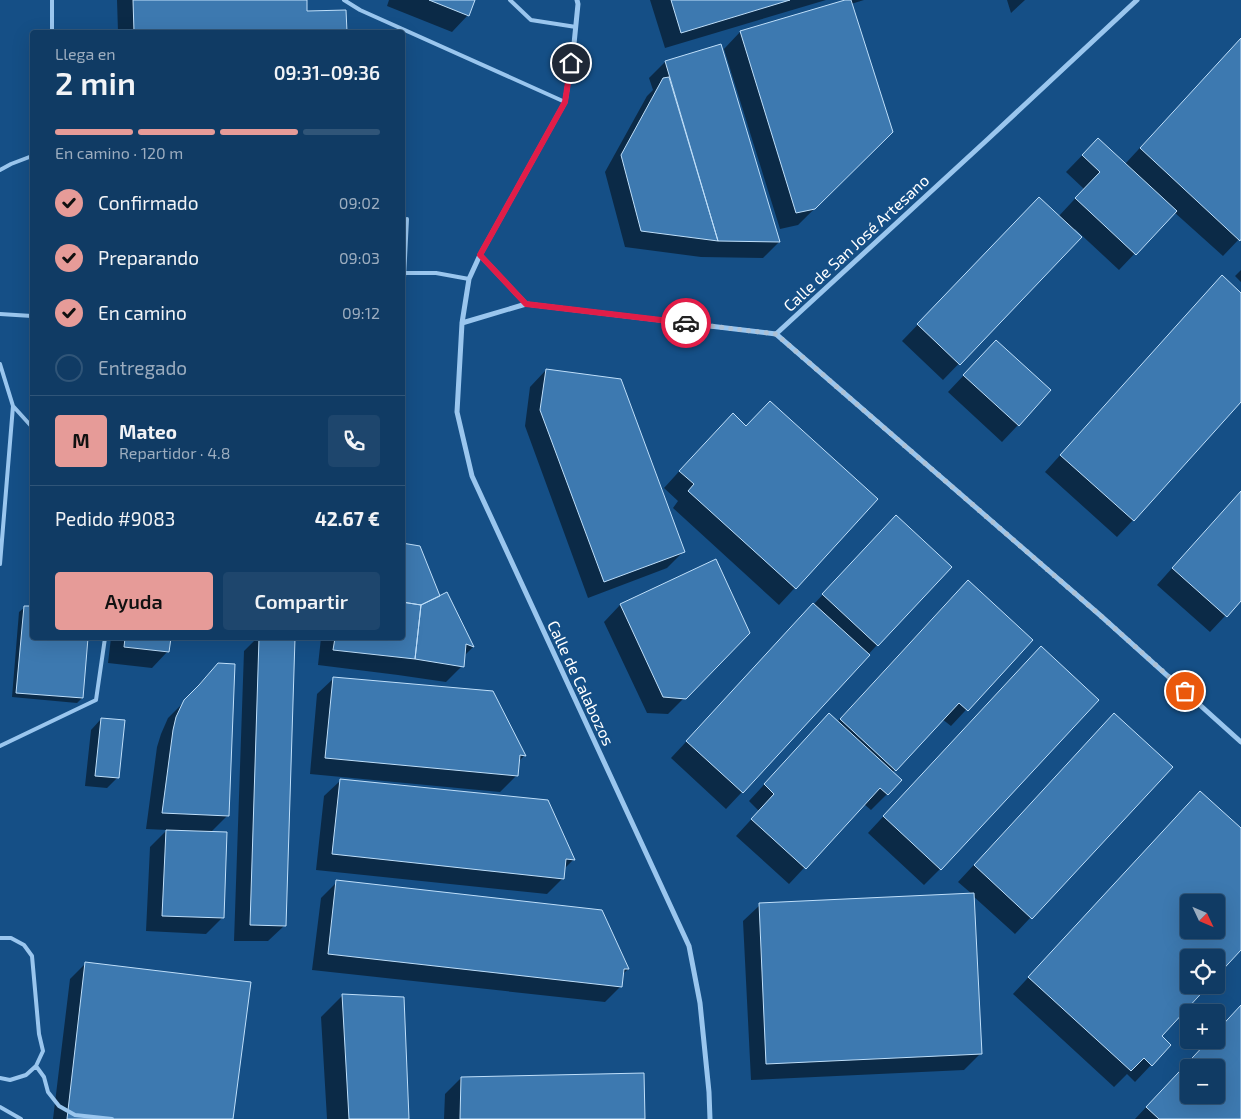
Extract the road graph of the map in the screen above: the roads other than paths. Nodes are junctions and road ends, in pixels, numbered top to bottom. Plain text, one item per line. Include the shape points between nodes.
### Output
1 (52, 0) edge
2 (344, 0) edge
3 (510, 0) edge
4 (577, 0) edge
5 (1137, 0) edge
6 (576, 27) junction
7 (52, 30) edge
8 (405, 30) edge
9 (405, 30) edge
10 (565, 102) junction
11 (30, 157) edge
12 (0, 170) edge
13 (407, 219) dead end
14 (480, 255) junction
15 (405, 273) joint
16 (469, 280) junction
17 (526, 304) junction
18 (0, 314) edge
19 (30, 316) edge
20 (462, 323) junction
21 (776, 334) junction
22 (0, 364) edge
23 (12, 406) junction
24 (30, 425) edge
25 (0, 564) edge
26 (104, 640) edge
27 (1241, 742) edge
28 (0, 746) edge
29 (0, 938) edge
30 (36, 1066) junction
31 (0, 1078) edge
32 (0, 1107) edge
33 (21, 1119) edge
34 (112, 1119) edge
35 (710, 1119) edge

1 - 7 lane
2 - 9 lane
3 - 6 lane via 531,20
4 - 6 street
5 - 21 street, Calle de San José Artesano
6 - 10 street
8 - 10 lane
10 - 14 street, Calle de Calabozos
11 - 12 lane
13 - 15 lane
14 - 16 street, Calle de Calabozos
14 - 17 street
15 - 16 lane via 436,273
16 - 20 street, Calle de Calabozos
17 - 20 street, Calle de San José Artesano
17 - 21 street, Calle de San José Artesano
18 - 19 lane
20 - 35 street, Calle de Calabozos via 457,412 472,476 689,946 700,1003
21 - 27 street
22 - 23 lane
23 - 24 lane
23 - 25 lane
26 - 28 lane via 96,700
29 - 30 lane via 11,938 24,945 32,956 43,1051
30 - 31 lane via 26,1075 10,1080
30 - 34 lane via 44,1077 48,1092 59,1106 75,1115
32 - 33 lane

